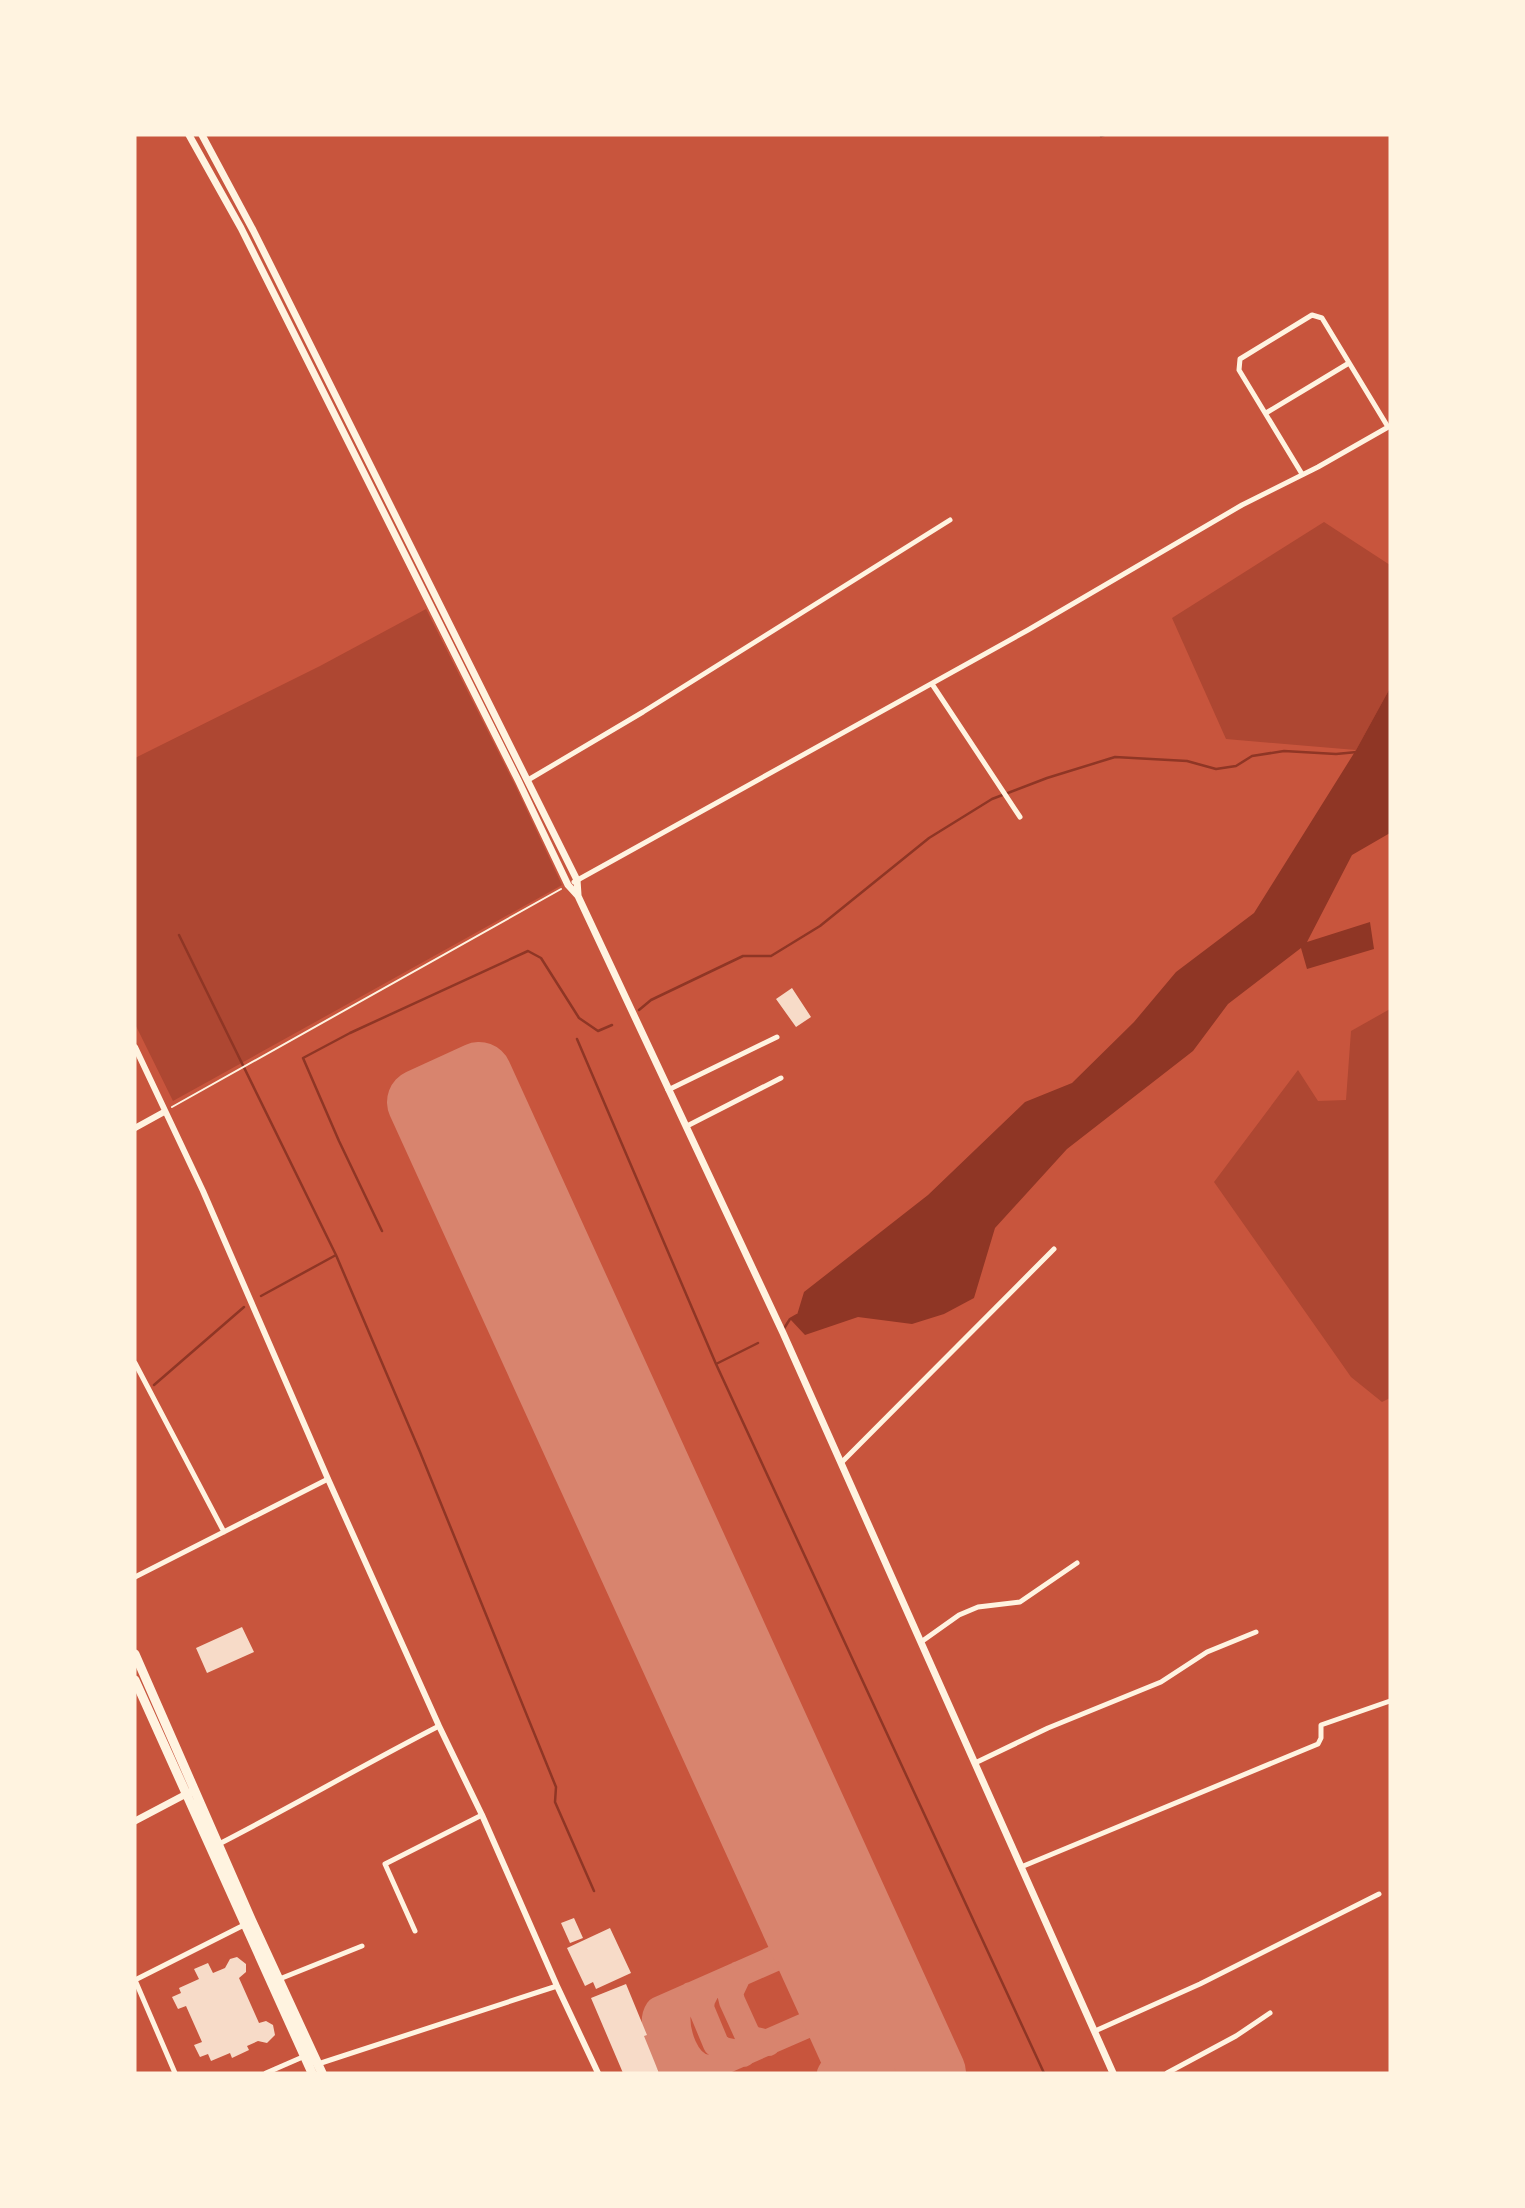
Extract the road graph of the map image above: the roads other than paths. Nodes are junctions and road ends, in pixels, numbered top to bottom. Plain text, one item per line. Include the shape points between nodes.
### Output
1 (189, 135) edge
2 (202, 135) edge
3 (293, 310) junction
4 (284, 314) junction
5 (1349, 363) junction
6 (1266, 413) junction
7 (1389, 426) edge
8 (1302, 474) junction
9 (950, 520) dead end
10 (433, 590) junction
11 (425, 595) junction
12 (932, 684) junction
13 (528, 779) junction
14 (1020, 817) dead end
15 (577, 880) junction
16 (568, 885) junction
17 (579, 896) junction
18 (777, 1037) dead end
19 (135, 1047) edge
20 (781, 1078) dead end
21 (668, 1090) junction
22 (164, 1112) junction
23 (687, 1126) junction
24 (135, 1128) edge
25 (1054, 1249) dead end
26 (135, 1363) edge
27 (841, 1463) junction
28 (328, 1479) junction
29 (224, 1532) junction
30 (1077, 1563) dead end
31 (135, 1577) edge
32 (1256, 1632) dead end
33 (920, 1642) junction
34 (135, 1654) edge
35 (135, 1680) edge
36 (153, 1695) junction
37 (144, 1700) junction
38 (1390, 1701) edge
39 (439, 1726) junction
40 (975, 1763) junction
41 (191, 1792) junction
42 (482, 1815) junction
43 (135, 1821) edge
44 (219, 1844) junction
45 (1021, 1867) junction
46 (1379, 1894) dead end
47 (244, 1925) junction
48 (415, 1931) dead end
49 (362, 1947) dead end
50 (135, 1980) edge
51 (275, 1980) junction
52 (557, 1986) junction
53 (1270, 2013) dead end
54 (1095, 2031) junction
55 (309, 2055) junction
56 (320, 2069) edge
57 (176, 2073) edge
58 (267, 2073) edge
59 (312, 2073) edge
60 (598, 2073) edge
61 (1114, 2073) edge
62 (1167, 2073) edge

1 - 4 main road
2 - 3 main road
3 - 4 main road
3 - 10 main road
4 - 11 main road
5 - 6 street
5 - 6 street via 1322,318 1312,315 1240,359 1239,370
5 - 7 street
6 - 8 street
7 - 8 street
8 - 12 street
9 - 13 street
10 - 11 main road
10 - 13 main road
11 - 16 main road
12 - 14 street
12 - 15 street
13 - 15 main road
15 - 16 street
15 - 17 main road
16 - 17 main road
17 - 21 main road
18 - 21 street
19 - 22 street
20 - 23 street
21 - 23 main road
22 - 24 street
22 - 28 street
23 - 27 main road
25 - 27 street
26 - 29 street
27 - 33 main road
28 - 29 street
28 - 39 street
29 - 31 street
30 - 33 street via 1020,1602 978,1606
32 - 40 street via 1207,1652 1161,1682
33 - 40 main road
34 - 36 highway
35 - 37 highway
36 - 37 highway
36 - 41 highway
37 - 41 highway
38 - 45 street via 1321,1724 1318,1744
39 - 42 street
39 - 44 street
40 - 45 main road
41 - 43 main road
41 - 44 highway
41 - 47 highway
42 - 48 street via 385,1864
42 - 52 street
44 - 51 highway
45 - 54 main road
46 - 54 street
47 - 50 street
47 - 51 highway
49 - 51 street
50 - 57 street
51 - 55 highway
52 - 56 street
52 - 60 street
53 - 62 street
54 - 61 main road
55 - 56 highway
55 - 58 street
55 - 59 highway

